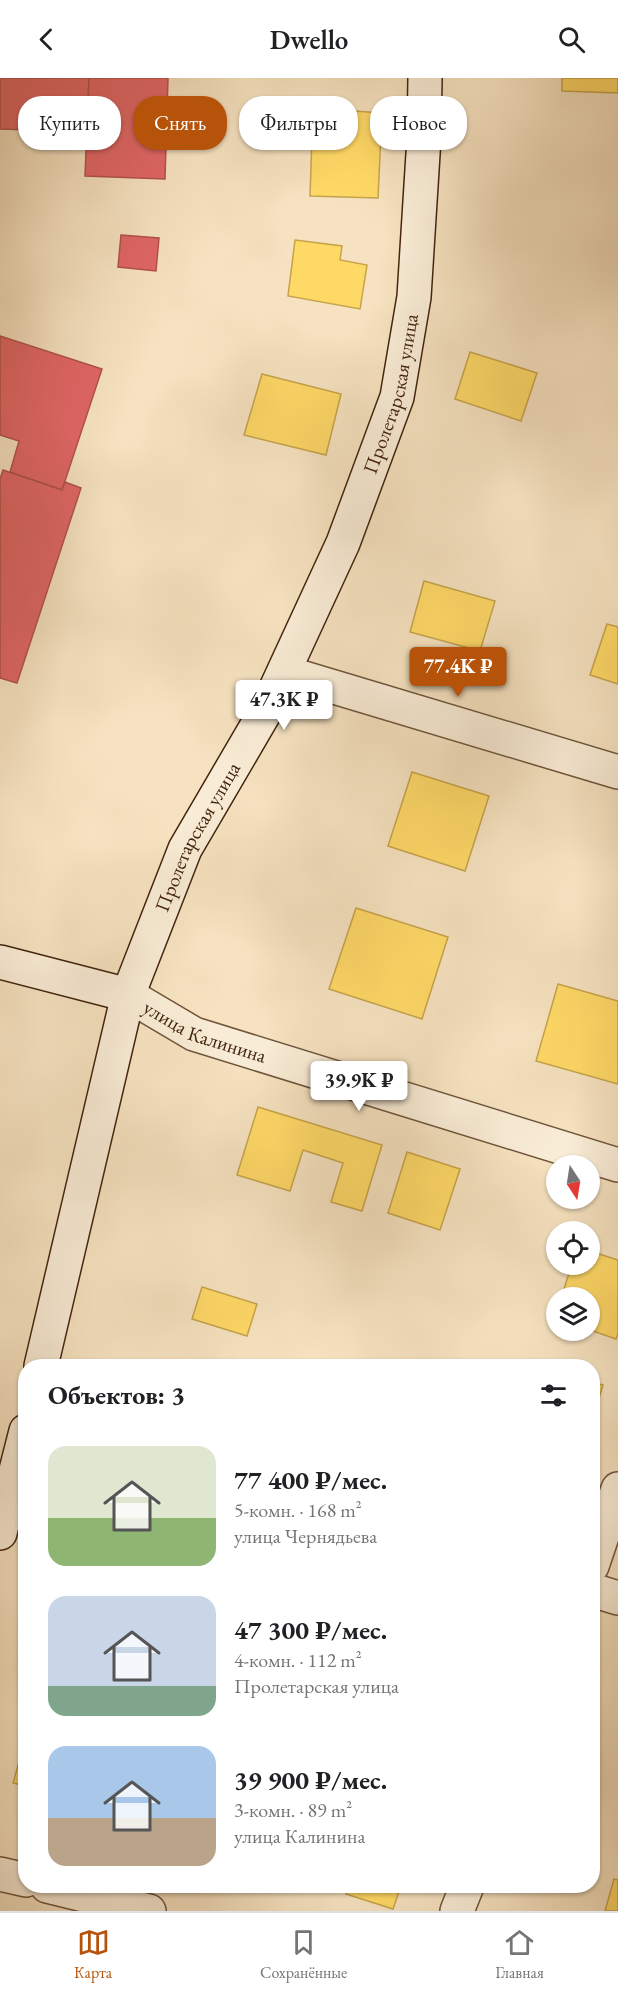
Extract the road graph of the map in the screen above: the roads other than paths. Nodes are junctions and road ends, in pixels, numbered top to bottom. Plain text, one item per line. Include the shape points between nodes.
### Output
1 (425, 78) edge
2 (284, 672) junction
3 (618, 772) edge
4 (0, 962) edge
5 (128, 995) junction
6 (618, 1165) edge
7 (42, 1359) edge
8 (18, 1462) edge
9 (618, 1489) edge
10 (0, 1533) edge
11 (600, 1542) edge
12 (600, 1592) edge
13 (618, 1598) edge
14 (0, 1874) edge
15 (18, 1878) edge
16 (76, 1893) edge
17 (464, 1893) edge
18 (149, 1911) edge
19 (457, 1911) edge

1 - 2 street, Пролетарская улица via 414,297 397,397 343,543
2 - 3 street
2 - 5 street, Пролетарская улица via 185,849
4 - 5 street, улица Калинина
5 - 6 street, улица Калинина via 194,1034
5 - 7 street, Пролетарская улица
8 - 10 street
9 - 11 street
12 - 13 street
14 - 15 street
16 - 18 street
17 - 19 street

